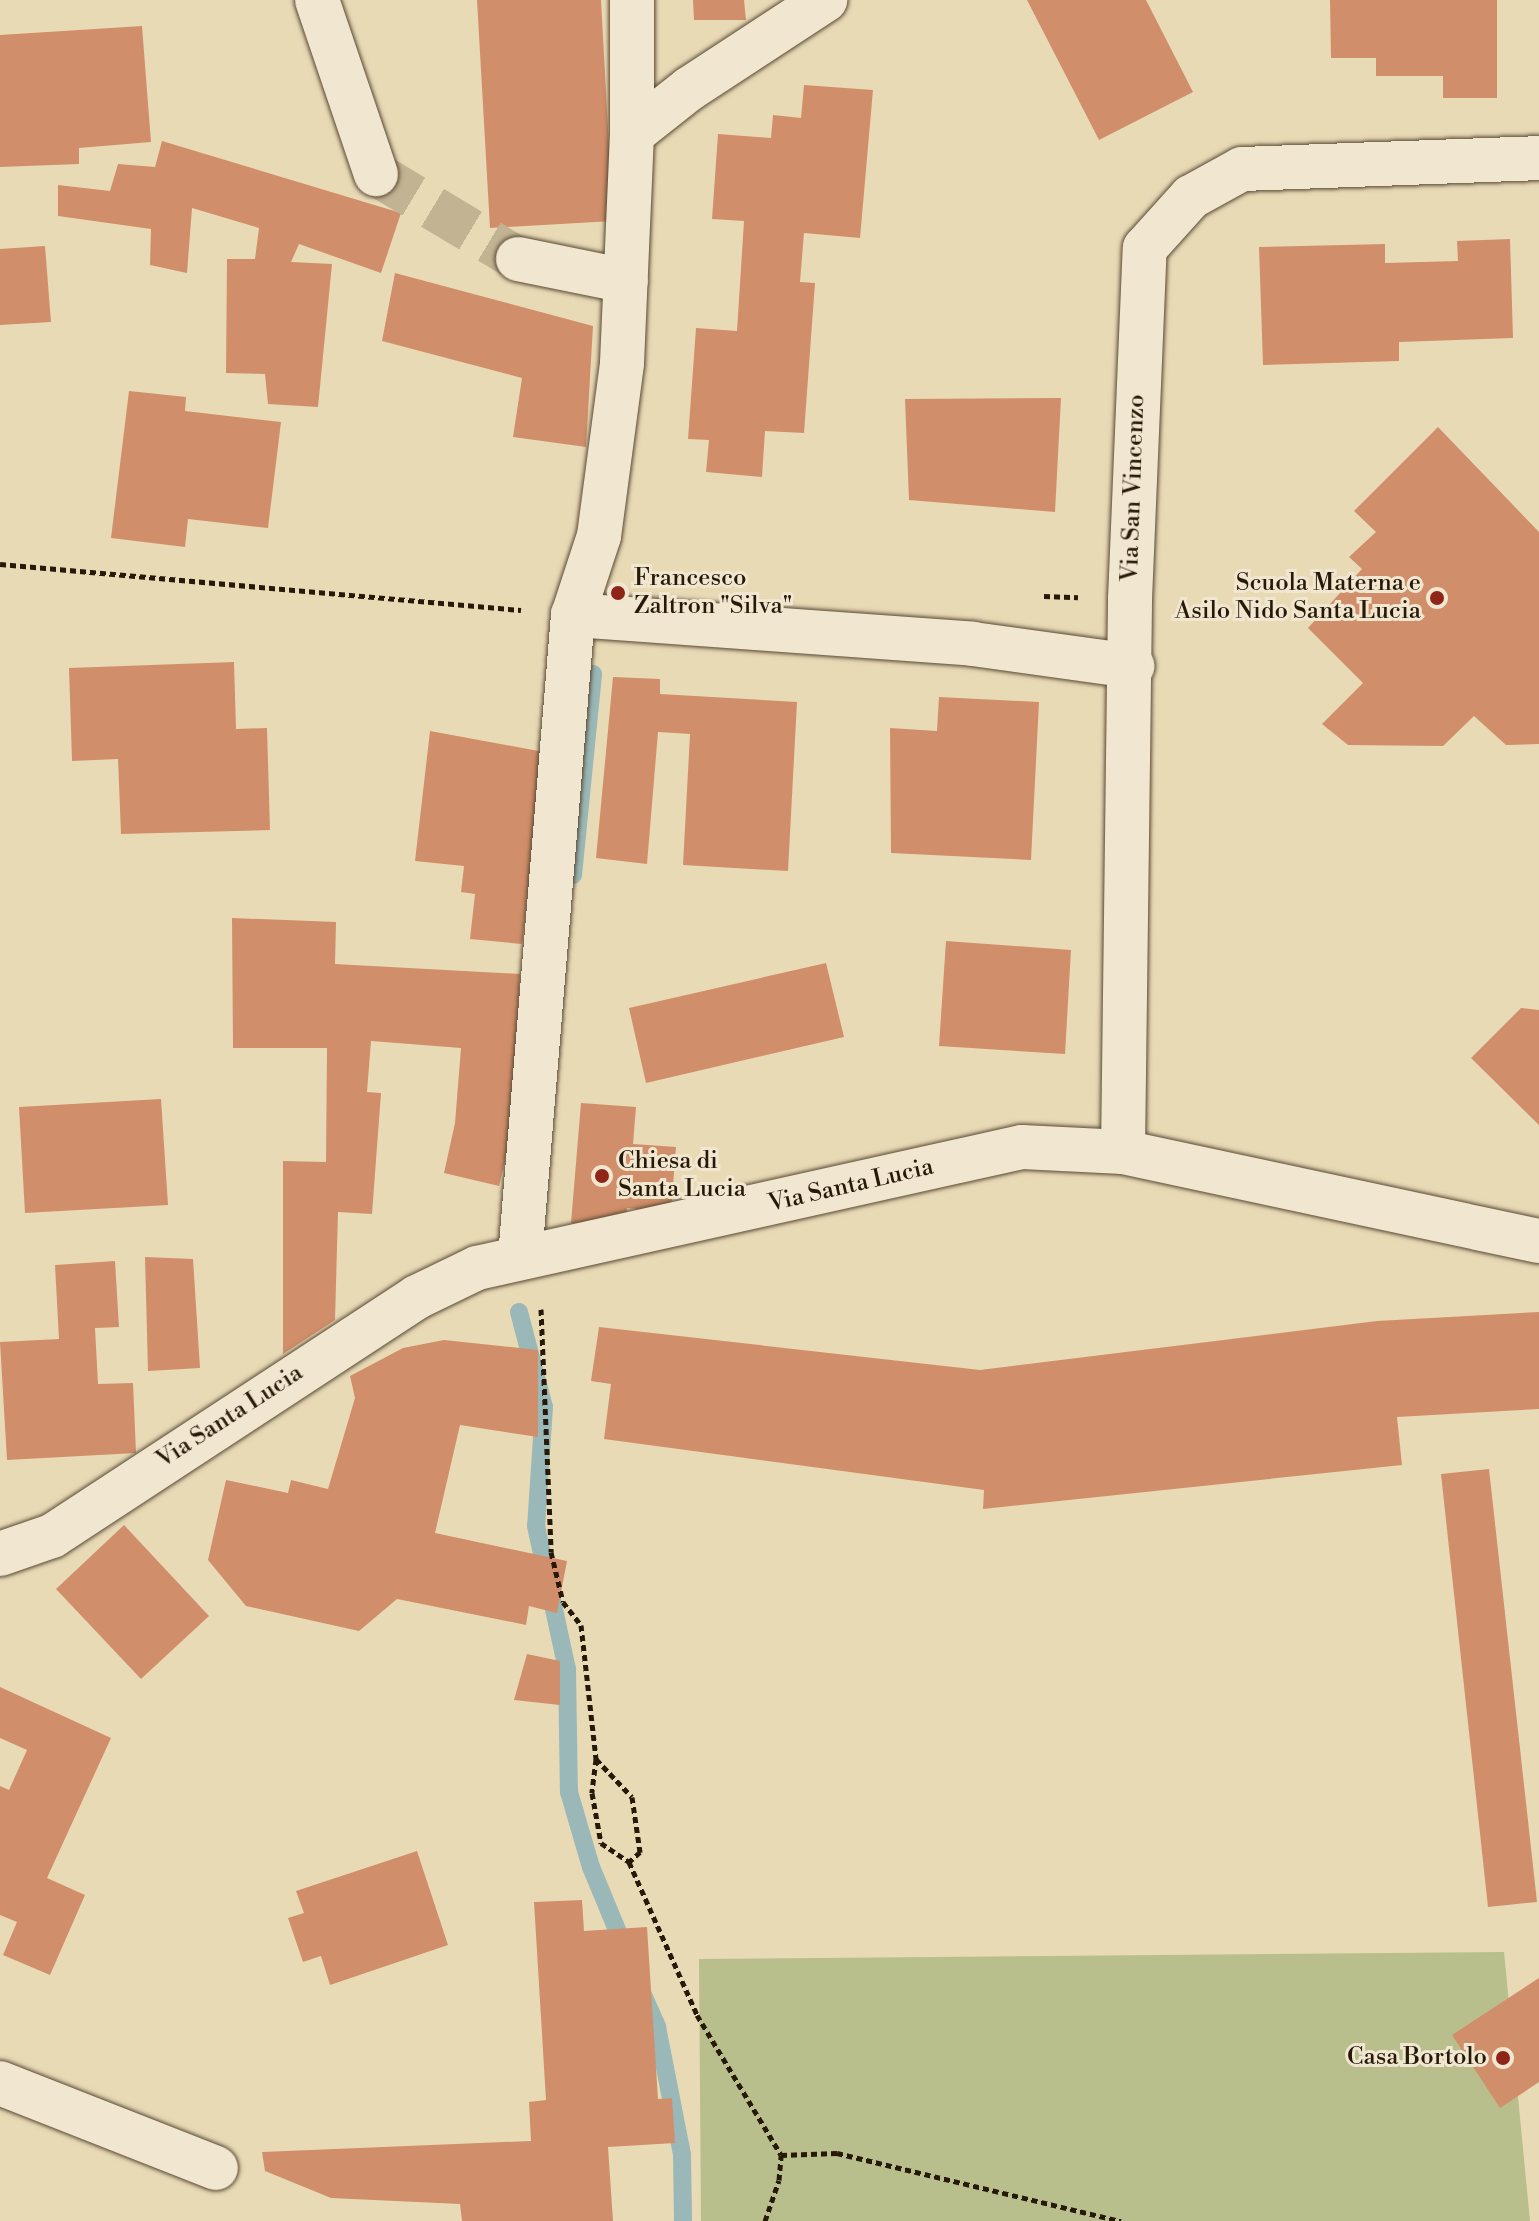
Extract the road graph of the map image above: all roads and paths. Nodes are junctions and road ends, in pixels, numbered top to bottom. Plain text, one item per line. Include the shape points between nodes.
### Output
1 (317, 0) edge
2 (632, 0) edge
3 (825, 0) edge
4 (632, 134) junction
5 (1539, 158) edge
6 (376, 174) tunnel mouth
7 (518, 259) tunnel mouth
8 (626, 281) junction
9 (0, 564) edge
10 (573, 615) junction
11 (1132, 666) junction
12 (1123, 1152) junction
13 (1539, 1241) edge
14 (531, 1256) junction
15 (0, 1554) edge
16 (596, 1759) junction
17 (629, 1862) junction
18 (0, 2083) edge
19 (781, 2155) junction
20 (216, 2168) dead end
21 (765, 2221) edge
22 (1121, 2221) edge

1 - 6 street
2 - 4 street
3 - 4 street via 689,89
4 - 8 street
5 - 11 street, Via San Vincenzo via 1242,169 1191,197 1145,248 1130,599
7 - 8 street
8 - 10 street via 622,363 599,536
9 - 10 path
10 - 11 street via 973,644
10 - 14 street
11 - 12 street, Via San Vincenzo
12 - 13 street, Via Santa Lucia
12 - 14 street, Via Santa Lucia via 1022,1147
14 - 15 street, Via Santa Lucia via 477,1268 417,1297 52,1536
14 - 16 path via 551,1552 563,1602 581,1625
16 - 17 path via 592,1793 601,1843
16 - 17 path via 632,1797 640,1852
17 - 19 path via 697,2015
18 - 20 street
19 - 21 path
19 - 22 path via 837,2153

